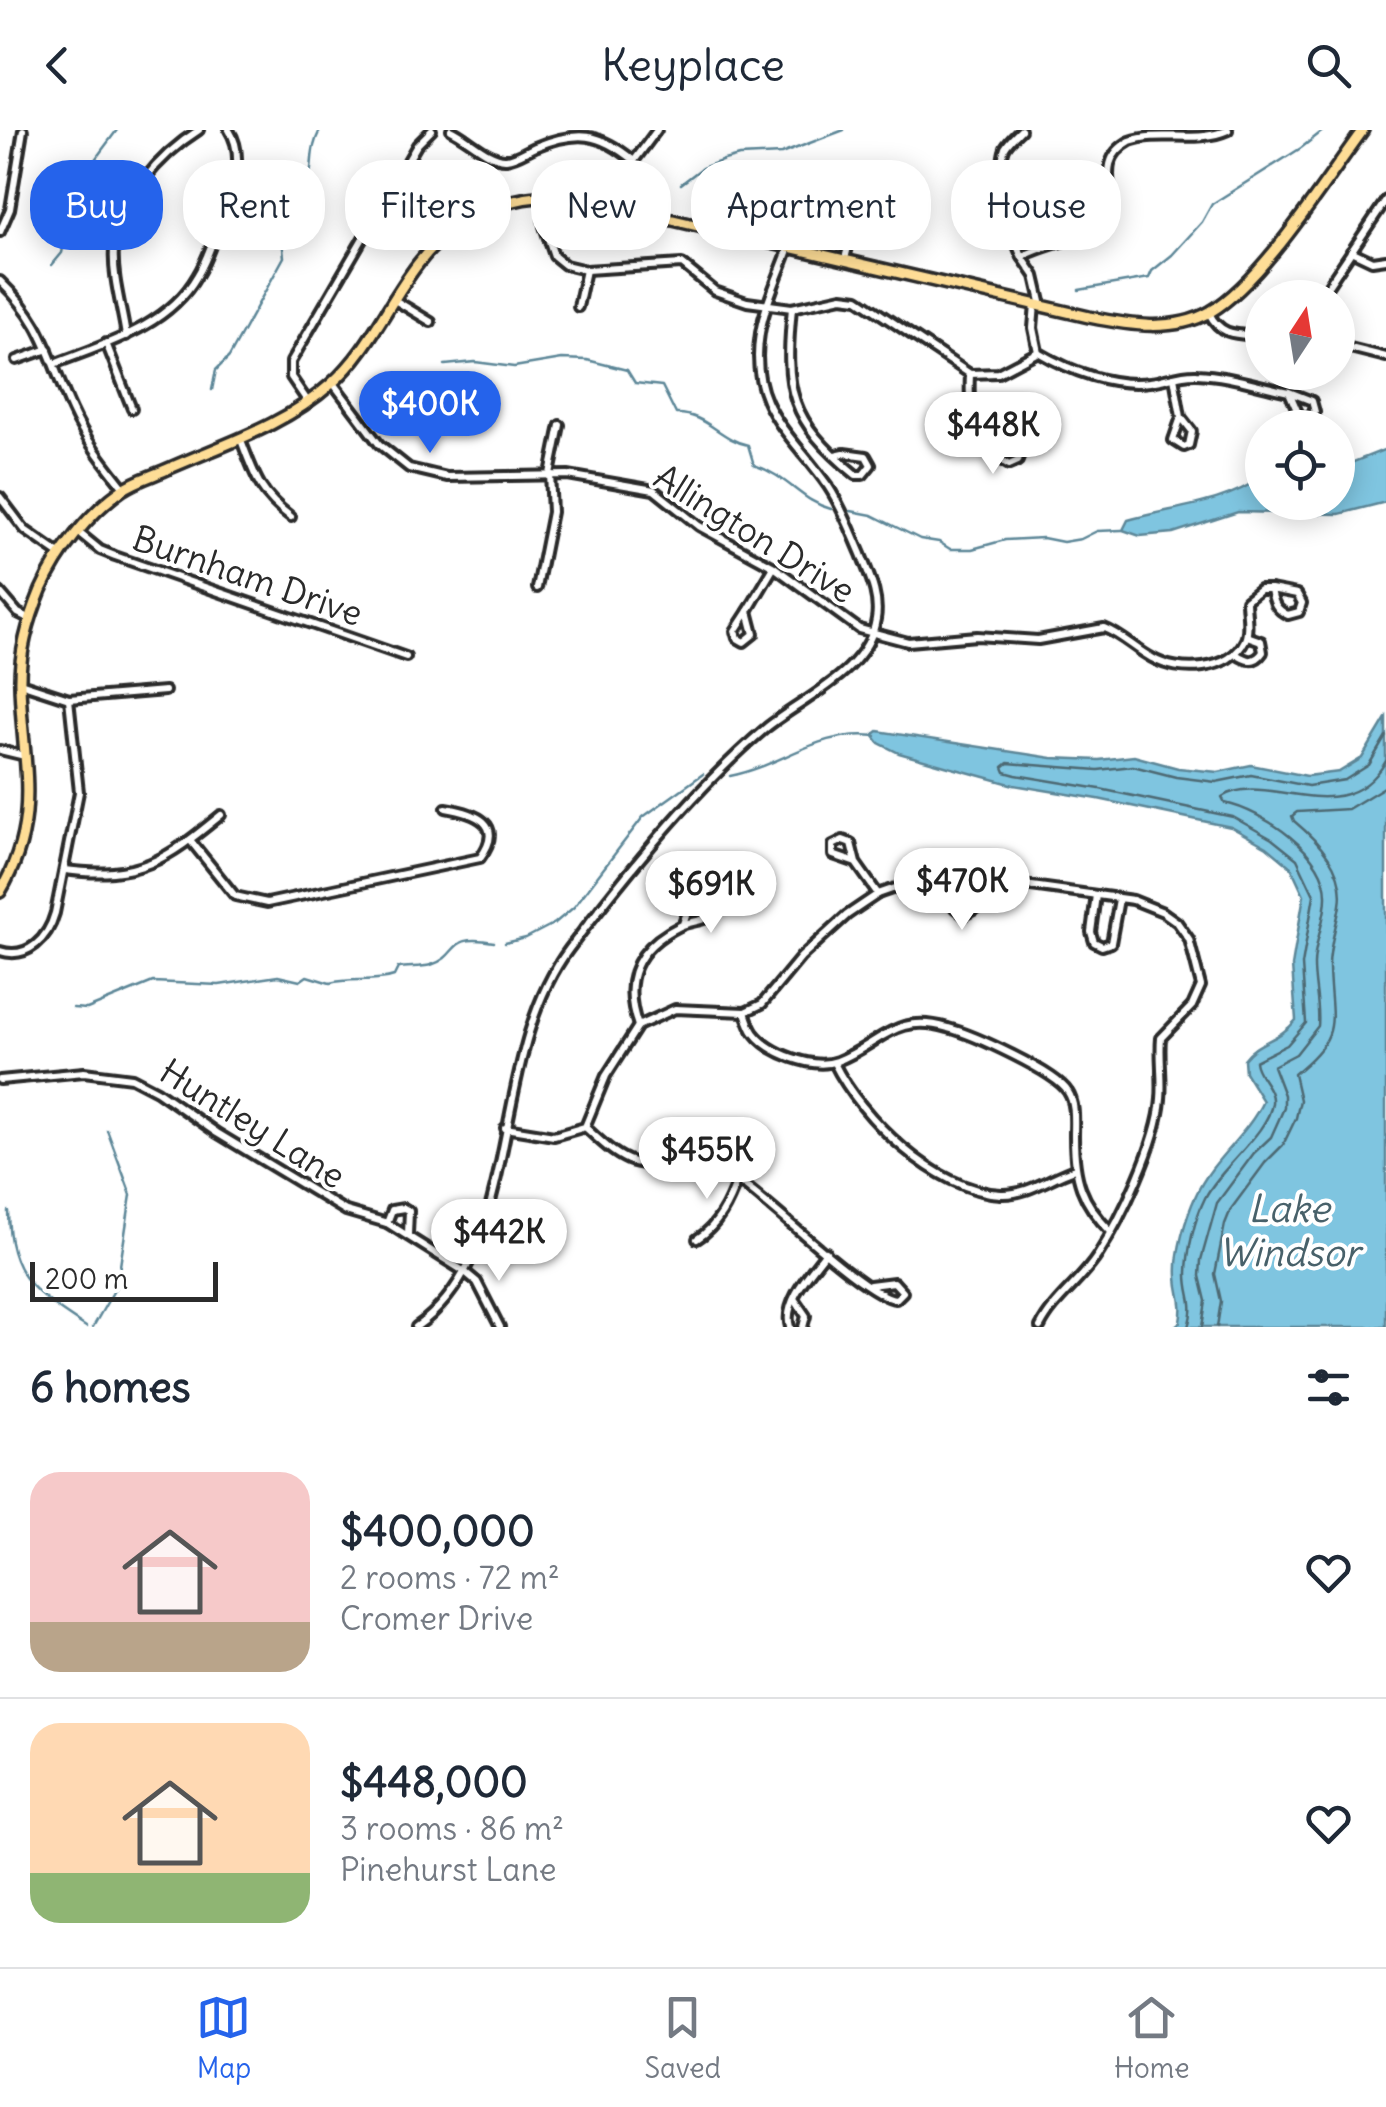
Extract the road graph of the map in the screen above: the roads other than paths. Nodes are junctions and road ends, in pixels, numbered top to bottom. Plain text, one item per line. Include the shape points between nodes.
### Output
1 (23, 130) edge
2 (199, 130) edge
3 (229, 130) edge
4 (432, 130) edge
5 (452, 130) edge
6 (657, 130) edge
7 (1020, 130) edge
8 (1228, 130) edge
9 (1363, 130) edge
10 (567, 132) edge
11 (633, 160) edge
12 (635, 160) edge
13 (531, 198) edge
14 (1386, 200) edge
15 (0, 232) edge
16 (552, 250) edge
17 (788, 250) edge
18 (806, 250) edge
19 (847, 250) edge
20 (1351, 251) junction
21 (1022, 257) junction
22 (845, 259) junction
23 (1386, 259) edge
24 (586, 270) junction
25 (0, 280) edge
26 (1332, 280) edge
27 (394, 300) junction
28 (767, 305) junction
29 (1039, 305) junction
30 (578, 307) dead end
31 (792, 308) junction
32 (1208, 313) junction
33 (431, 322) dead end
34 (1245, 335) edge
35 (126, 336) junction
36 (106, 343) junction
37 (48, 349) junction
38 (1355, 350) edge
39 (1038, 352) junction
40 (1386, 357) edge
41 (17, 360) dead end
42 (54, 364) junction
43 (970, 374) junction
44 (1174, 376) junction
45 (332, 383) junction
46 (1289, 392) junction
47 (308, 402) junction
48 (132, 409) dead end
49 (1181, 417) dead end
50 (560, 425) dead end
51 (241, 440) junction
52 (991, 453) dead end
53 (835, 455) junction
54 (550, 474) junction
55 (124, 488) junction
56 (0, 498) edge
57 (291, 517) dead end
58 (78, 532) junction
59 (61, 554) junction
60 (774, 567) junction
61 (537, 588) dead end
62 (1270, 589) junction
63 (0, 592) edge
64 (748, 611) dead end
65 (30, 619) junction
66 (872, 633) junction
67 (1247, 636) junction
68 (1236, 654) junction
69 (406, 657) dead end
70 (20, 683) junction
71 (165, 690) dead end
72 (69, 700) junction
73 (0, 750) edge
74 (26, 756) junction
75 (446, 808) dead end
76 (222, 815) dead end
77 (190, 840) junction
78 (856, 863) dead end
79 (65, 870) junction
80 (957, 877) junction
81 (981, 879) junction
82 (0, 892) edge
83 (878, 894) junction
84 (1096, 895) junction
85 (1119, 898) junction
86 (683, 924) dead end
87 (0, 951) edge
88 (745, 1012) junction
89 (638, 1026) junction
90 (834, 1062) junction
91 (0, 1080) edge
92 (585, 1127) junction
93 (505, 1128) junction
94 (1075, 1170) junction
95 (737, 1180) junction
96 (386, 1223) junction
97 (1111, 1232) junction
98 (408, 1234) junction
99 (696, 1239) dead end
100 (826, 1252) junction
101 (466, 1272) junction
102 (870, 1285) junction
103 (795, 1299) junction
104 (416, 1327) edge
105 (500, 1327) edge
106 (790, 1327) edge
107 (803, 1327) edge
108 (1040, 1327) edge

1 - 15 street
2 - 35 street via 147,175 119,230 114,250
3 - 35 street via 234,183 196,278 155,320
4 - 47 street via 417,145 292,362 292,377
5 - 10 street via 501,159
6 - 12 street
7 - 21 street via 1002,159 1008,223
8 - 21 street via 1132,140 1110,162 1105,228
9 - 32 main road via 1250,279
10 - 11 street via 602,138
13 - 27 main road via 494,207 448,233
14 - 20 street
16 - 24 street
17 - 28 street
18 - 22 main road
19 - 22 street
20 - 23 street via 1372,261
20 - 26 street
21 - 29 street via 1035,276
22 - 29 main road
24 - 28 street via 682,264 728,297
24 - 30 street
25 - 37 street via 35,319
27 - 33 street
27 - 45 main road
28 - 31 street
28 - 66 street via 758,360 762,386 772,416 846,518 878,604
29 - 32 main road via 1157,326
29 - 39 street via 1033,328
31 - 43 street via 858,299
31 - 53 street via 791,393
32 - 34 street via 1224,333
35 - 36 street
36 - 42 street
36 - 48 street
37 - 41 street
37 - 42 street
38 - 40 street
39 - 43 street via 998,373
39 - 44 street via 1061,366 1118,382
42 - 55 street via 92,448
43 - 52 street via 972,423
44 - 46 street via 1220,377
44 - 49 street
45 - 47 main road
45 - 54 street, Allington Drive via 380,444 421,473
46 - 46 street via 1299,415 1315,412 1312,400
47 - 51 main road
50 - 54 street
51 - 55 main road
51 - 57 street via 259,488
53 - 53 street via 856,475 871,465 866,456
54 - 60 street, Allington Drive via 654,490 699,526
54 - 61 street via 552,512
55 - 58 main road
56 - 59 street via 25,530
58 - 59 main road
58 - 69 street, Burnham Drive via 115,556
59 - 65 main road
60 - 64 street
60 - 66 street, Allington Drive via 846,622
62 - 62 street via 1280,612 1299,612 1297,594
62 - 67 street via 1246,600
63 - 65 street
65 - 70 main road
66 - 68 street via 908,642 1038,640 1104,628 1171,667 1198,667
66 - 93 street via 841,674 766,729 707,786 569,950 530,1024
67 - 68 street
67 - 68 street via 1261,641 1264,652 1246,661
70 - 72 street
70 - 74 main road
71 - 72 street
72 - 79 street via 79,792
73 - 74 street
74 - 82 main road via 24,842
75 - 77 street via 485,821 489,834 480,858 268,903 235,896
76 - 77 street
77 - 79 street via 142,868
78 - 83 street
79 - 87 street via 51,926 40,940 22,952
80 - 81 street
80 - 81 street via 955,908 964,915 977,908
80 - 83 street via 924,878
81 - 84 street
83 - 88 street via 821,938 762,1004
84 - 85 street
84 - 85 street via 1091,932 1102,946 1111,943
85 - 97 street via 1176,922 1189,939 1202,986 1161,1038 1159,1115
86 - 89 street via 655,943 632,978 629,999
88 - 89 street via 675,1009
88 - 90 street via 769,1046 816,1064
89 - 92 street via 606,1076
90 - 94 street via 874,1122 956,1182 1001,1194
90 - 94 street via 910,1023 968,1034 1067,1090
91 - 96 street, Huntley Lane via 84,1072 132,1078 346,1211
92 - 93 street via 554,1136
92 - 95 street via 626,1159 703,1167
93 - 101 street
94 - 97 street via 1085,1202
95 - 99 street via 717,1220
95 - 100 street
96 - 98 street, Huntley Lane
96 - 98 street via 392,1210 404,1208 411,1218
97 - 108 street
98 - 101 street, Huntley Lane
100 - 102 street
100 - 103 street
101 - 104 street via 445,1303
101 - 105 street
102 - 102 street via 887,1280 901,1286 902,1296 891,1299
103 - 106 street
103 - 107 street via 806,1316

